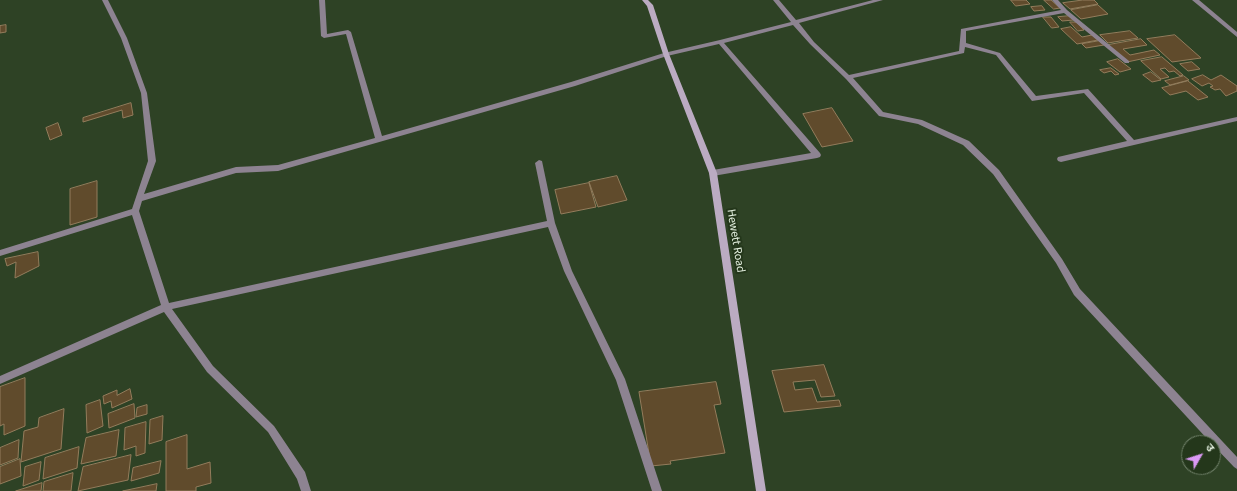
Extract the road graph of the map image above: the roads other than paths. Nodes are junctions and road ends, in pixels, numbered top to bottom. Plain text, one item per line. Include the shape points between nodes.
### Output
1 (105, 0) edge
2 (322, 0) edge
3 (776, 0) edge
4 (880, 0) edge
5 (1055, 0) edge
6 (1195, 0) edge
7 (649, 2) edge
8 (1065, 12) junction
9 (794, 22) junction
10 (1237, 35) edge
11 (720, 42) junction
12 (962, 44) junction
13 (666, 54) junction
14 (1127, 62) dead end
15 (848, 76) junction
16 (1237, 118) edge
17 (379, 139) junction
18 (1132, 142) junction
19 (1061, 159) dead end
20 (539, 163) dead end
21 (712, 173) junction
22 (139, 198) junction
23 (135, 210) junction
24 (550, 223) junction
25 (0, 253) edge
26 (166, 307) junction
27 (0, 380) edge
28 (1237, 464) edge
29 (306, 491) edge
30 (657, 491) edge
31 (761, 491) edge

1 - 22 street via 124,38 144,92 152,160
2 - 17 street via 324,36 348,32
3 - 9 street
4 - 9 street
5 - 8 street
6 - 10 street
7 - 13 main road, Hewett Road
8 - 12 street via 963,30
8 - 14 street
9 - 11 street
9 - 15 street via 812,43
11 - 13 street
11 - 21 street via 817,155
12 - 15 street via 962,52
12 - 18 street via 998,54 1034,99 1086,91
13 - 17 street via 573,84
13 - 21 main road, Hewett Road
15 - 28 street via 881,114 920,122 966,143 996,172 1059,261 1077,292
16 - 18 street
17 - 22 street via 278,168 236,170
18 - 19 street
20 - 24 street
21 - 31 main road, Hewett Road
22 - 23 street
23 - 25 street
23 - 26 street
24 - 26 street
24 - 30 street via 568,272 620,380
26 - 27 street
26 - 29 street via 210,370 271,429 301,476

